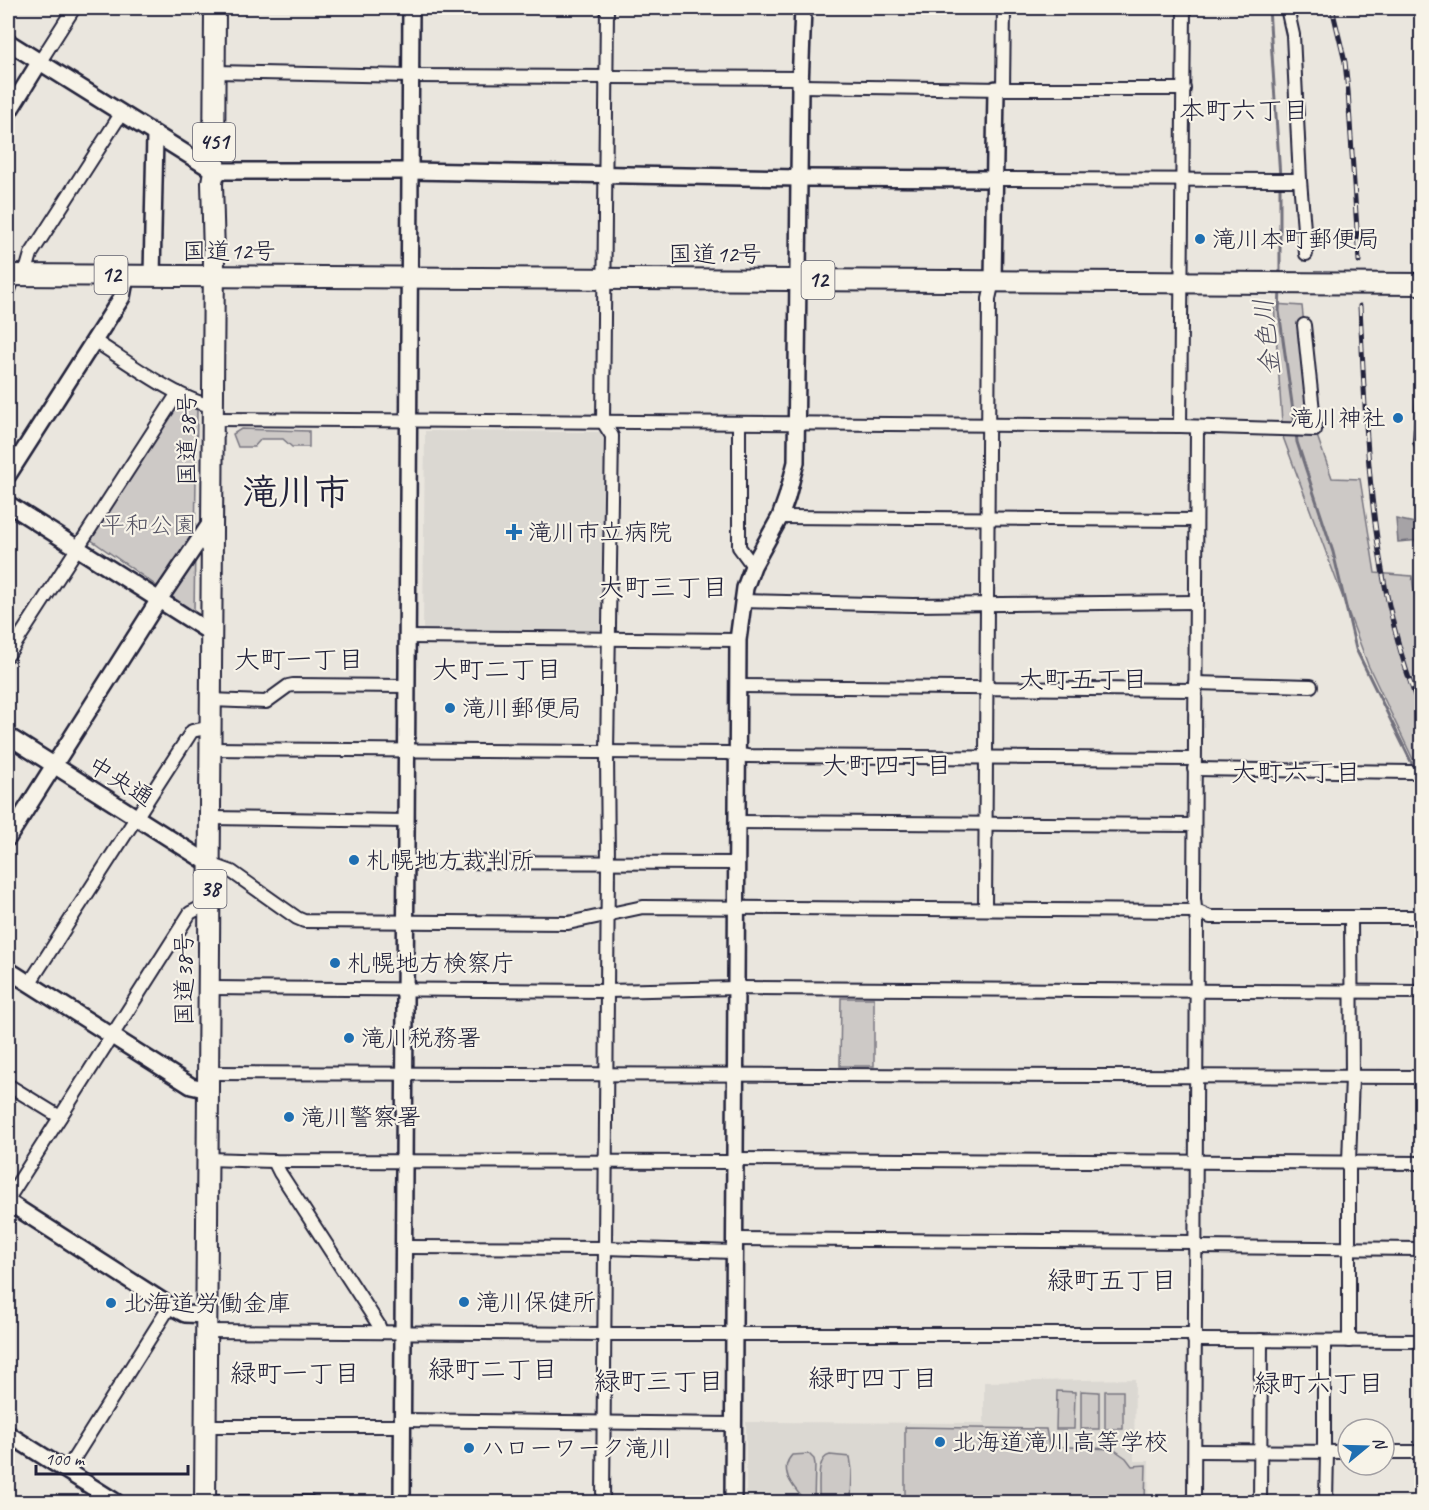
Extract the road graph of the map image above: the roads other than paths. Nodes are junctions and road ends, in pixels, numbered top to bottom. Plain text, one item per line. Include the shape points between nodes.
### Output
1 (74, 8) edge
2 (215, 8) edge
3 (411, 8) edge
4 (607, 8) edge
5 (803, 8) edge
6 (1004, 8) edge
7 (1184, 8) edge
8 (1287, 8) edge
9 (8, 42) edge
10 (39, 63) junction
11 (215, 72) junction
12 (411, 76) junction
13 (606, 77) junction
14 (800, 82) junction
15 (999, 89) junction
16 (1184, 89) junction
17 (8, 112) edge
18 (121, 114) junction
19 (155, 136) junction
20 (214, 171) junction
21 (410, 171) junction
22 (605, 173) junction
23 (800, 178) junction
24 (995, 179) junction
25 (1182, 179) junction
26 (1300, 180) junction
27 (1306, 254) dead end
28 (126, 276) junction
29 (152, 276) junction
30 (214, 276) junction
31 (410, 277) junction
32 (14, 279) edge
33 (605, 279) junction
34 (799, 280) junction
35 (993, 281) junction
36 (1182, 282) junction
37 (1422, 284) edge
38 (1305, 325) dead end
39 (93, 340) junction
40 (178, 393) junction
41 (1422, 396) edge
42 (1421, 408) edge
43 (213, 412) junction
44 (409, 421) junction
45 (603, 422) junction
46 (797, 423) junction
47 (739, 424) junction
48 (987, 426) junction
49 (1180, 426) junction
50 (1197, 427) junction
51 (1419, 442) dead end
52 (8, 475) edge
53 (8, 504) edge
54 (780, 517) junction
55 (988, 519) junction
56 (1196, 520) junction
57 (212, 521) junction
58 (75, 548) junction
59 (753, 566) junction
60 (158, 601) junction
61 (742, 601) junction
62 (1196, 602) junction
63 (987, 604) junction
64 (211, 633) junction
65 (407, 637) junction
66 (609, 638) junction
67 (738, 640) junction
68 (8, 655) edge
69 (407, 686) junction
70 (738, 686) junction
71 (1311, 686) dead end
72 (1195, 687) junction
73 (986, 688) junction
74 (211, 700) junction
75 (211, 727) junction
76 (8, 736) edge
77 (211, 749) junction
78 (406, 750) junction
79 (607, 752) junction
80 (737, 755) junction
81 (986, 757) junction
82 (1194, 764) junction
83 (54, 766) junction
84 (1411, 772) dead end
85 (135, 818) junction
86 (210, 818) junction
87 (406, 821) junction
88 (737, 822) junction
89 (986, 823) junction
90 (1194, 825) junction
91 (8, 838) edge
92 (406, 862) junction
93 (608, 863) junction
94 (737, 863) junction
95 (210, 864) junction
96 (209, 903) junction
97 (736, 907) junction
98 (985, 909) junction
99 (1196, 910) junction
100 (607, 914) junction
101 (1350, 917) junction
102 (1422, 917) edge
103 (405, 922) junction
104 (8, 970) edge
105 (29, 984) junction
106 (210, 988) junction
107 (736, 988) junction
108 (405, 989) junction
109 (1197, 990) junction
110 (607, 991) junction
111 (1350, 992) junction
112 (1422, 992) edge
113 (112, 1036) junction
114 (404, 1074) junction
115 (735, 1074) junction
116 (605, 1075) junction
117 (1196, 1076) junction
118 (1352, 1077) junction
119 (1422, 1077) edge
120 (209, 1082) junction
121 (8, 1085) edge
122 (60, 1117) junction
123 (208, 1159) junction
124 (274, 1161) junction
125 (404, 1161) junction
126 (735, 1161) junction
127 (1196, 1162) junction
128 (1349, 1162) junction
129 (606, 1163) junction
130 (1422, 1163) edge
131 (8, 1200) edge
132 (1195, 1244) junction
133 (734, 1246) junction
134 (404, 1247) junction
135 (605, 1248) junction
136 (1348, 1250) junction
137 (1422, 1250) edge
138 (170, 1306) junction
139 (207, 1323) junction
140 (381, 1332) junction
141 (402, 1333) junction
142 (605, 1334) junction
143 (734, 1334) junction
144 (1195, 1337) junction
145 (1261, 1340) junction
146 (1324, 1341) junction
147 (1348, 1341) junction
148 (1422, 1341) edge
149 (604, 1422) junction
150 (403, 1423) junction
151 (732, 1424) junction
152 (206, 1426) junction
153 (8, 1434) edge
154 (1195, 1451) junction
155 (1261, 1452) junction
156 (1325, 1452) junction
157 (1336, 1452) edge
158 (1396, 1452) edge
159 (1422, 1452) edge
160 (66, 1471) junction
161 (205, 1502) edge
162 (116, 1503) edge
163 (309, 1503) edge
164 (402, 1503) edge
165 (603, 1503) edge
166 (733, 1503) edge
167 (1194, 1503) edge
168 (1260, 1503) edge
169 (1326, 1503) edge

1 - 10 street
2 - 11 highway, 451
3 - 12 street
4 - 13 street
5 - 14 street
6 - 15 street
7 - 16 street
8 - 26 street via 1293,35
9 - 10 street
10 - 17 street
10 - 18 street
11 - 12 street
11 - 20 highway, 451
12 - 13 street
12 - 21 street
13 - 14 street
13 - 22 street
14 - 15 street
14 - 23 street
15 - 16 street
15 - 24 street
16 - 25 street
18 - 19 street
18 - 32 street
19 - 20 street
19 - 29 street
20 - 21 street
20 - 30 highway, 451
21 - 22 street
21 - 31 street
22 - 23 street
22 - 33 street
23 - 24 street
23 - 34 street
24 - 25 street
24 - 35 street
25 - 26 street
25 - 36 street
26 - 27 street
28 - 29 highway, 国道12号 / 12
28 - 32 highway, 国道12号 / 12
28 - 39 street via 122,297
29 - 30 highway, 国道12号 / 12
30 - 31 highway, 国道12号 / 12
30 - 43 highway, 国道38号 / 38
31 - 33 highway, 国道12号 / 12
31 - 44 street
33 - 34 highway, 国道12号 / 12
33 - 45 street
34 - 35 highway, 国道12号 / 12
34 - 46 street
35 - 36 highway, 国道12号 / 12
35 - 48 street via 989,299
36 - 37 highway, 国道12号 / 12
36 - 49 street
38 - 50 street via 1316,430
39 - 40 street
39 - 52 street
40 - 43 street
40 - 58 street
41 - 42 street
42 - 51 street
43 - 44 street
43 - 57 highway, 国道38号 / 38
44 - 45 street
44 - 65 street
45 - 47 street
45 - 66 street via 612,436
46 - 47 street
46 - 48 street
46 - 54 street via 796,462
47 - 59 street via 739,547
48 - 49 street
48 - 55 street
49 - 50 street
50 - 56 street
53 - 58 street
54 - 55 street
54 - 59 street
55 - 56 street
55 - 63 street
56 - 62 street
57 - 60 street
57 - 64 highway, 国道38号 / 38
58 - 60 street
58 - 68 street
59 - 61 street
60 - 64 street
60 - 83 street
61 - 63 street
61 - 67 street
62 - 63 street
62 - 72 street
63 - 73 street
64 - 74 highway, 国道38号 / 38
65 - 66 street
65 - 69 street
66 - 67 street
66 - 79 street
67 - 70 street
69 - 74 street via 293,685 266,702
69 - 78 street
70 - 73 street
70 - 80 street
71 - 72 street
72 - 73 street
72 - 82 street
73 - 81 street
74 - 75 highway, 国道38号 / 38
75 - 77 highway, 国道38号 / 38
75 - 85 street via 192,731
76 - 83 street, 中央通
77 - 78 street
77 - 86 highway, 国道38号 / 38
78 - 79 street
78 - 87 street
79 - 80 street
79 - 93 street
80 - 81 street
80 - 88 street
81 - 82 street
81 - 89 street
82 - 84 street
82 - 90 street
83 - 85 street, 中央通
83 - 91 street
85 - 95 street, 中央通
85 - 105 street
86 - 87 street
86 - 95 highway, 国道38号 / 38
87 - 92 street
88 - 89 street
88 - 94 street
89 - 90 street
89 - 98 street
90 - 99 street
92 - 93 street
92 - 103 street
93 - 94 street
93 - 100 street
94 - 97 street
95 - 96 highway, 国道38号 / 38
95 - 103 street via 232,872 304,921
96 - 106 highway, 国道38号 / 38
96 - 113 street via 190,913
97 - 98 street
97 - 100 street via 643,907
97 - 107 street
98 - 99 street
99 - 101 street via 1210,917
99 - 109 street
100 - 103 street via 568,923
100 - 110 street
101 - 102 street
101 - 111 street
103 - 108 street
104 - 105 street
105 - 113 street
106 - 108 street
106 - 120 highway, 国道38号 / 38
107 - 109 street
107 - 110 street
107 - 115 street
108 - 110 street
108 - 114 street
109 - 111 street
109 - 117 street
110 - 116 street
111 - 112 street
111 - 118 street
113 - 120 street via 191,1086
113 - 122 street
114 - 116 street
114 - 120 street
114 - 125 street
115 - 116 street
115 - 117 street
115 - 126 street
116 - 129 street
117 - 118 street
117 - 127 street
118 - 119 street
118 - 128 street
120 - 123 highway, 国道38号 / 38
121 - 122 street
122 - 131 street
123 - 124 street
123 - 139 highway, 国道38号 / 38
124 - 125 street
124 - 140 street
125 - 129 street
125 - 134 street
126 - 127 street
126 - 129 street
126 - 133 street
127 - 128 street
127 - 132 street
128 - 130 street
128 - 136 street
129 - 135 street
131 - 138 street
132 - 133 street
132 - 136 street
132 - 144 street
133 - 135 street
133 - 143 street
134 - 135 street
134 - 141 street
135 - 142 street
136 - 137 street
136 - 147 street
138 - 139 street
138 - 160 street
139 - 140 street
139 - 152 highway, 国道38号 / 38
140 - 141 street
141 - 142 street
141 - 150 street
142 - 143 street
142 - 149 street
143 - 144 street
143 - 151 street
144 - 145 street
144 - 154 street
145 - 146 street
145 - 155 street
146 - 147 street
146 - 156 street
147 - 148 street
149 - 150 street
149 - 151 street
149 - 165 street
150 - 152 street
150 - 164 street
151 - 166 street
152 - 161 highway, 国道38号 / 38
153 - 160 street
154 - 155 street
154 - 167 street
155 - 156 street
155 - 168 street
156 - 157 street
156 - 169 street
158 - 159 street
160 - 162 street
161 - 163 street

